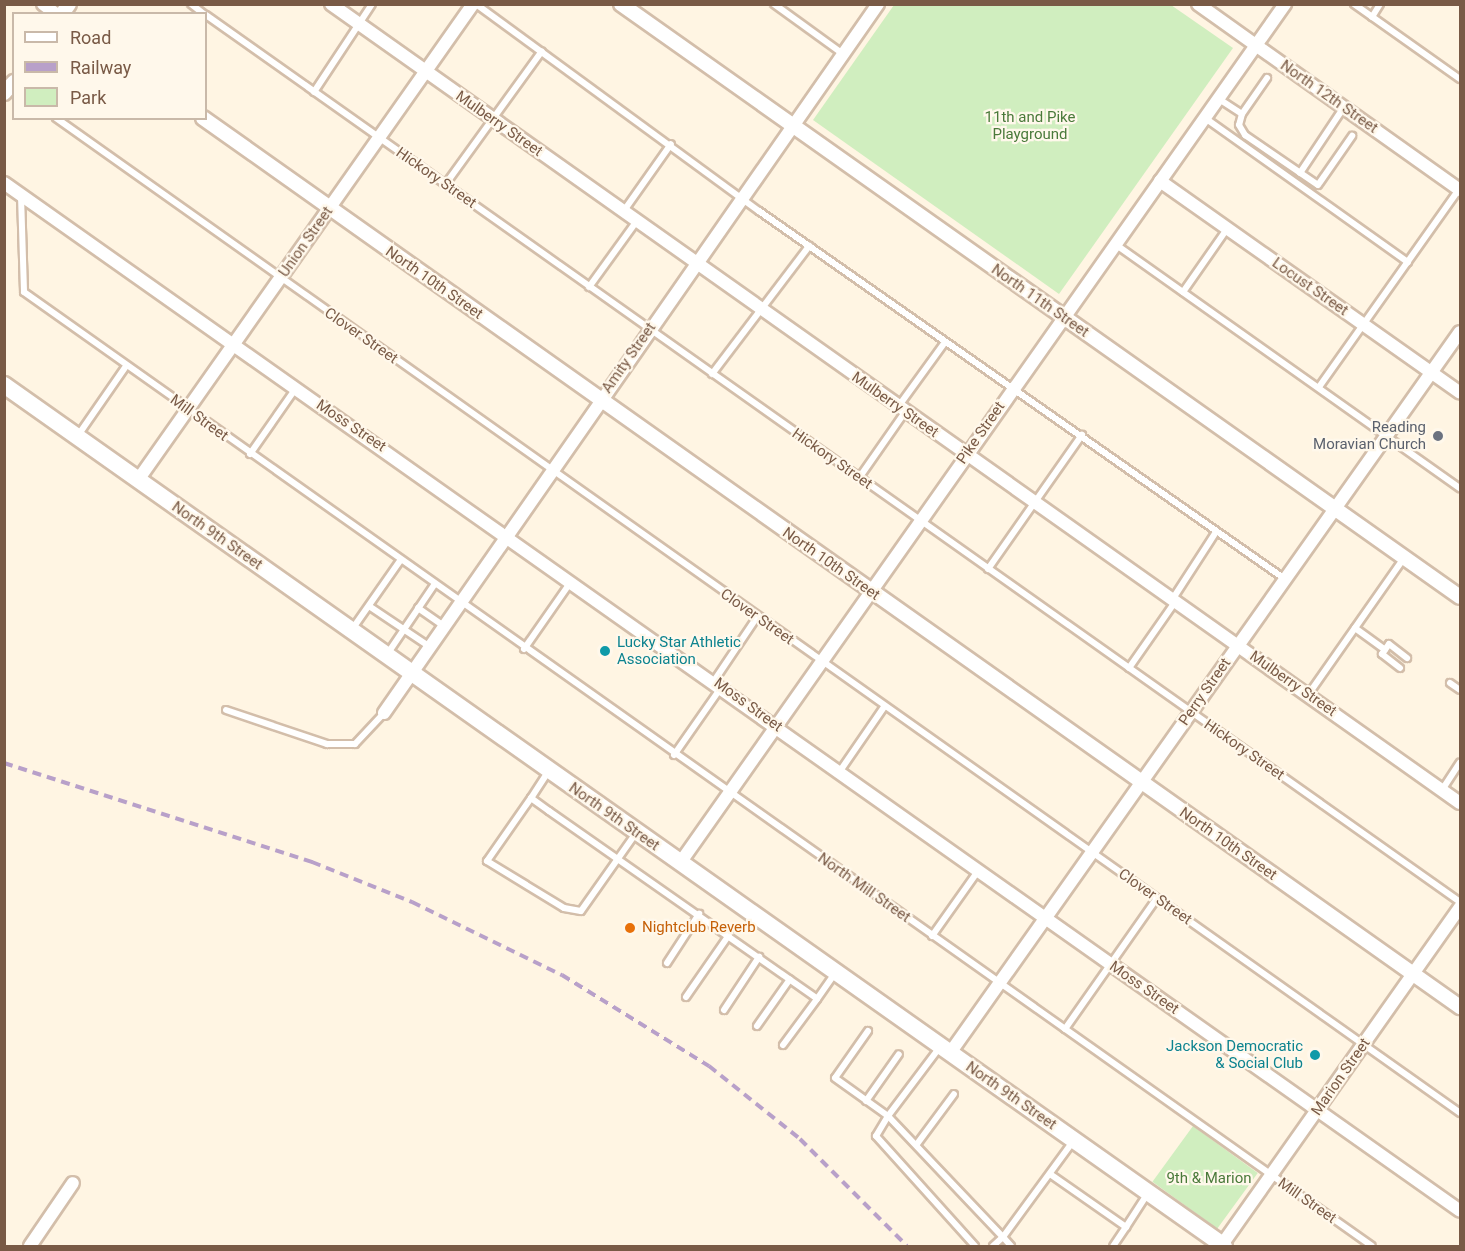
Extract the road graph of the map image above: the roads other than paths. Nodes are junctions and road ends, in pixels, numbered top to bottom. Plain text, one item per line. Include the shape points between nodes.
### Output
1 (331, 4) edge
2 (372, 4) edge
3 (475, 4) edge
4 (621, 4) edge
5 (774, 4) edge
6 (878, 4) edge
7 (1198, 4) edge
8 (1285, 4) edge
9 (1354, 4) edge
10 (1380, 4) edge
11 (207, 15) edge
12 (1372, 17) junction
13 (358, 24) junction
14 (1256, 46) junction
15 (542, 51) junction
16 (843, 54) junction
17 (426, 72) junction
18 (1267, 78) dead end
19 (1461, 79) edge
20 (314, 92) junction
21 (1219, 98) junction
22 (1344, 107) junction
23 (1242, 114) junction
24 (1205, 117) junction
25 (59, 120) edge
26 (206, 120) edge
27 (493, 120) junction
28 (792, 126) junction
29 (1352, 136) dead end
30 (379, 138) junction
31 (671, 144) junction
32 (1300, 173) junction
33 (1160, 181) junction
34 (4, 183) edge
35 (445, 185) junction
36 (1460, 189) edge
37 (21, 191) junction
38 (743, 196) junction
39 (329, 209) junction
40 (622, 212) junction
41 (636, 222) junction
42 (1227, 229) junction
43 (1115, 244) junction
44 (809, 246) junction
45 (1408, 262) junction
46 (695, 264) junction
47 (280, 279) junction
48 (589, 287) junction
49 (1183, 292) junction
50 (760, 310) junction
51 (1063, 317) junction
52 (1363, 325) junction
53 (649, 329) junction
54 (1461, 332) edge
55 (945, 342) junction
56 (234, 344) junction
57 (126, 366) junction
58 (1432, 373) junction
59 (712, 374) junction
60 (4, 385) edge
61 (1319, 387) junction
62 (296, 388) junction
63 (1013, 388) junction
64 (1461, 393) edge
65 (599, 401) junction
66 (188, 410) junction
67 (902, 410) junction
68 (1082, 435) junction
69 (1387, 435) junction
70 (77, 437) junction
71 (250, 454) junction
72 (966, 455) junction
73 (550, 471) junction
74 (859, 478) junction
75 (138, 480) junction
76 (1461, 488) edge
77 (1034, 503) junction
78 (1335, 508) junction
79 (920, 521) junction
80 (506, 532) junction
81 (1216, 532) junction
82 (1405, 558) junction
83 (400, 561) junction
84 (988, 569) junction
85 (572, 579) junction
86 (1286, 579) junction
87 (434, 585) junction
88 (870, 592) junction
89 (1461, 597) edge
90 (1174, 601) junction
91 (457, 602) junction
92 (369, 606) junction
93 (418, 608) junction
94 (757, 617) junction
95 (441, 624) junction
96 (1355, 628) junction
97 (403, 629) junction
98 (351, 631) junction
99 (427, 645) junction
100 (1238, 646) junction
101 (524, 649) junction
102 (1385, 650) junction
103 (386, 656) junction
104 (1407, 657) dead end
105 (820, 662) junction
106 (1129, 668) junction
107 (1400, 668) dead end
108 (408, 671) junction
109 (1450, 683) dead end
110 (718, 684) junction
111 (1461, 690) edge
112 (1308, 695) junction
113 (884, 707) junction
114 (226, 711) dead end
115 (1191, 712) junction
116 (384, 713) joint
117 (776, 725) junction
118 (674, 755) junction
119 (1461, 762) edge
120 (549, 771) junction
121 (840, 771) junction
122 (1141, 783) junction
123 (1442, 790) junction
124 (728, 793) junction
125 (531, 798) junction
126 (1461, 803) edge
127 (636, 833) junction
128 (1092, 853) junction
129 (619, 858) junction
130 (680, 863) junction
131 (978, 871) junction
132 (1157, 898) junction
133 (1461, 902) edge
134 (1461, 907) edge
135 (699, 914) junction
136 (1046, 918) junction
137 (729, 935) junction
138 (932, 936) junction
139 (759, 957) junction
140 (667, 963) dead end
141 (1111, 964) junction
142 (836, 972) junction
143 (1413, 974) junction
144 (790, 980) junction
145 (1000, 983) junction
146 (686, 997) dead end
147 (817, 999) junction
148 (1461, 1007) edge
149 (723, 1010) dead end
150 (757, 1026) dead end
151 (1065, 1029) junction
152 (868, 1031) dead end
153 (783, 1045) dead end
154 (1364, 1045) junction
155 (945, 1050) junction
156 (899, 1054) dead end
157 (954, 1095) dead end
158 (866, 1101) junction
159 (1317, 1110) junction
160 (1461, 1113) edge
161 (888, 1116) junction
162 (1074, 1140) junction
163 (917, 1144) junction
164 (1050, 1174) junction
165 (1271, 1175) junction
166 (73, 1184) dead end
167 (1149, 1193) junction
168 (1461, 1211) edge
169 (1125, 1227) junction
170 (1003, 1237) junction
171 (30, 1246) edge
172 (975, 1246) edge
173 (993, 1246) edge
174 (1011, 1246) edge
175 (1113, 1246) edge
176 (1223, 1246) edge
177 (1372, 1246) edge

1 - 13 street, Mulberry Street
2 - 13 lane
3 - 15 lane
3 - 17 street, Union Street
4 - 28 street, North 11th Street
5 - 16 lane
6 - 16 street, Amity Street
7 - 14 street, North 12th Street
8 - 14 street, Pike Street
9 - 12 lane
10 - 12 lane
11 - 20 lane, Hickory Street
12 - 19 lane
13 - 17 street, Mulberry Street
13 - 20 lane
14 - 21 street, Pike Street
14 - 22 street, North 12th Street
15 - 27 lane
15 - 31 lane
16 - 28 street, Amity Street
17 - 27 street, Mulberry Street
17 - 30 street, Union Street
18 - 23 lane
20 - 30 lane, Hickory Street
21 - 23 lane
21 - 24 street, Pike Street
22 - 32 lane
22 - 36 street, North 12th Street
23 - 32 lane via 1239,125 1245,135
24 - 33 street, Pike Street
24 - 45 lane
25 - 47 lane, Clover Street
26 - 39 street, North 10th Street
27 - 35 lane
27 - 40 street, Mulberry Street
28 - 38 street, Amity Street
28 - 51 street, North 11th Street
29 - 32 lane via 1318,185
30 - 35 lane, Hickory Street
30 - 39 street, Union Street
31 - 38 lane
31 - 40 lane
33 - 42 street, Locust Street
33 - 43 street, Pike Street
34 - 37 street, Moss Street
35 - 48 lane, Hickory Street
36 - 45 lane
37 - 56 street, Moss Street
37 - 57 lane, Mill Street via 24,292
38 - 44 lane
38 - 46 street, Amity Street
39 - 47 street, Union Street
39 - 65 street, North 10th Street
40 - 41 street, Mulberry Street
41 - 46 street, Mulberry Street
41 - 48 lane
42 - 49 lane
42 - 52 street, Locust Street
43 - 49 lane
43 - 51 street, Pike Street
44 - 50 lane
44 - 55 lane
45 - 52 lane
46 - 50 street, Mulberry Street
46 - 53 street, Amity Street
47 - 56 street, Union Street
47 - 73 lane, Clover Street
48 - 53 lane, Hickory Street
49 - 61 lane
50 - 59 lane
50 - 67 street, Mulberry Street
51 - 63 street, Pike Street
51 - 78 street, North 11th Street
52 - 58 street, Locust Street
52 - 61 lane
53 - 59 lane, Hickory Street
53 - 65 street, Amity Street
54 - 58 street, Perry Street
55 - 63 lane
55 - 67 lane
56 - 62 street, Moss Street
56 - 66 street, Union Street
57 - 66 lane, Mill Street
57 - 70 lane
58 - 64 street, Locust Street
58 - 69 street, Perry Street
59 - 74 lane, Hickory Street
60 - 70 main road, North 9th Street
61 - 69 lane
62 - 71 lane
62 - 80 street, Moss Street
63 - 68 lane
63 - 72 street, Pike Street
65 - 73 street, Amity Street
65 - 88 street, North 10th Street
66 - 71 lane, Mill Street
66 - 75 street, Union Street
67 - 72 street, Mulberry Street
67 - 74 lane
68 - 77 lane
68 - 81 lane
69 - 76 lane
69 - 78 street, Perry Street
70 - 75 main road, North 9th Street
71 - 83 lane, Mill Street
72 - 77 street, Mulberry Street
72 - 79 street, Pike Street
73 - 80 street, Amity Street
73 - 94 lane, Clover Street
74 - 79 lane, Hickory Street
75 - 98 main road, North 9th Street
77 - 84 lane
77 - 90 street, Mulberry Street
78 - 82 street, North 11th Street
78 - 86 street, Perry Street
79 - 84 lane, Hickory Street
79 - 88 street, Pike Street
80 - 85 street, Moss Street
80 - 91 street, Amity Street
81 - 86 lane
81 - 90 lane
82 - 89 street, North 11th Street
82 - 96 lane
83 - 87 lane, Mill Street
83 - 92 lane
84 - 106 lane, Hickory Street
85 - 101 lane
85 - 110 street, Moss Street
86 - 100 street, Perry Street
87 - 91 lane, Mill Street
87 - 93 lane
88 - 105 street, Pike Street
88 - 122 street, North 10th Street
90 - 100 street, Mulberry Street
90 - 106 lane
91 - 95 street, Amity Street
91 - 101 lane, North Mill Street
92 - 97 lane
92 - 98 lane
93 - 95 lane
93 - 97 lane
94 - 105 lane, Clover Street
94 - 110 lane
95 - 99 street, Amity Street
96 - 102 lane
96 - 112 lane
97 - 99 lane
97 - 103 lane
98 - 103 main road, North 9th Street
99 - 108 street, Amity Street
100 - 112 street, Mulberry Street
100 - 115 street, Perry Street
101 - 118 lane, North Mill Street
102 - 104 lane via 1389,644
102 - 107 lane via 1382,654
103 - 108 main road, North 9th Street
105 - 113 lane, Clover Street
105 - 117 street, Pike Street
106 - 115 lane, Hickory Street
108 - 116 street, Amity Street
108 - 120 main road, North 9th Street
109 - 111 lane
110 - 117 street, Moss Street
110 - 118 lane
112 - 123 street, Mulberry Street
113 - 121 lane
113 - 128 lane, Clover Street
114 - 116 lane via 327,744 355,744
115 - 122 street, Perry Street
115 - 133 lane, Hickory Street
117 - 121 street, Moss Street
117 - 124 street, Pike Street
118 - 124 lane, North Mill Street
119 - 123 lane
120 - 125 lane
120 - 127 main road, North 9th Street
121 - 131 street, Moss Street
122 - 128 street, Perry Street
122 - 143 street, North 10th Street
123 - 126 street, Mulberry Street
124 - 130 street, Pike Street
124 - 138 lane, North Mill Street
125 - 129 lane
125 - 129 lane via 487,861 564,909 581,911
127 - 129 lane
127 - 130 main road, North 9th Street
128 - 132 lane, Clover Street
128 - 136 street, Perry Street
129 - 135 lane
130 - 142 main road, North 9th Street
131 - 136 street, Moss Street
131 - 138 lane
132 - 141 lane
132 - 154 lane, Clover Street
134 - 143 street, Marion Street
135 - 137 lane
135 - 140 lane
136 - 141 street, Moss Street
136 - 145 street, Perry Street
137 - 139 lane
137 - 146 lane
138 - 145 lane, North Mill Street
139 - 144 lane
139 - 149 lane
141 - 151 lane
141 - 159 street, Moss Street
142 - 147 lane
142 - 155 main road, North 9th Street
143 - 148 street, North 10th Street
143 - 154 street, Marion Street
144 - 147 lane
144 - 150 lane
145 - 151 lane, North Mill Street
145 - 155 street, Perry Street
147 - 153 lane
151 - 165 lane, North Mill Street
152 - 158 lane via 835,1078
154 - 159 street, Marion Street
154 - 160 lane, Clover Street
155 - 161 lane
155 - 162 main road, North 9th Street
156 - 158 lane
157 - 163 lane
158 - 161 lane
159 - 165 street, Marion Street
159 - 168 street, Moss Street
161 - 163 lane
161 - 172 lane via 876,1136
162 - 164 lane
162 - 167 main road, North 9th Street
163 - 170 lane
164 - 169 lane
164 - 170 lane
165 - 176 street, Marion Street
165 - 177 lane, Mill Street
166 - 171 street
167 - 169 lane
167 - 176 main road, North 9th Street
169 - 175 lane
170 - 173 lane
170 - 174 lane

